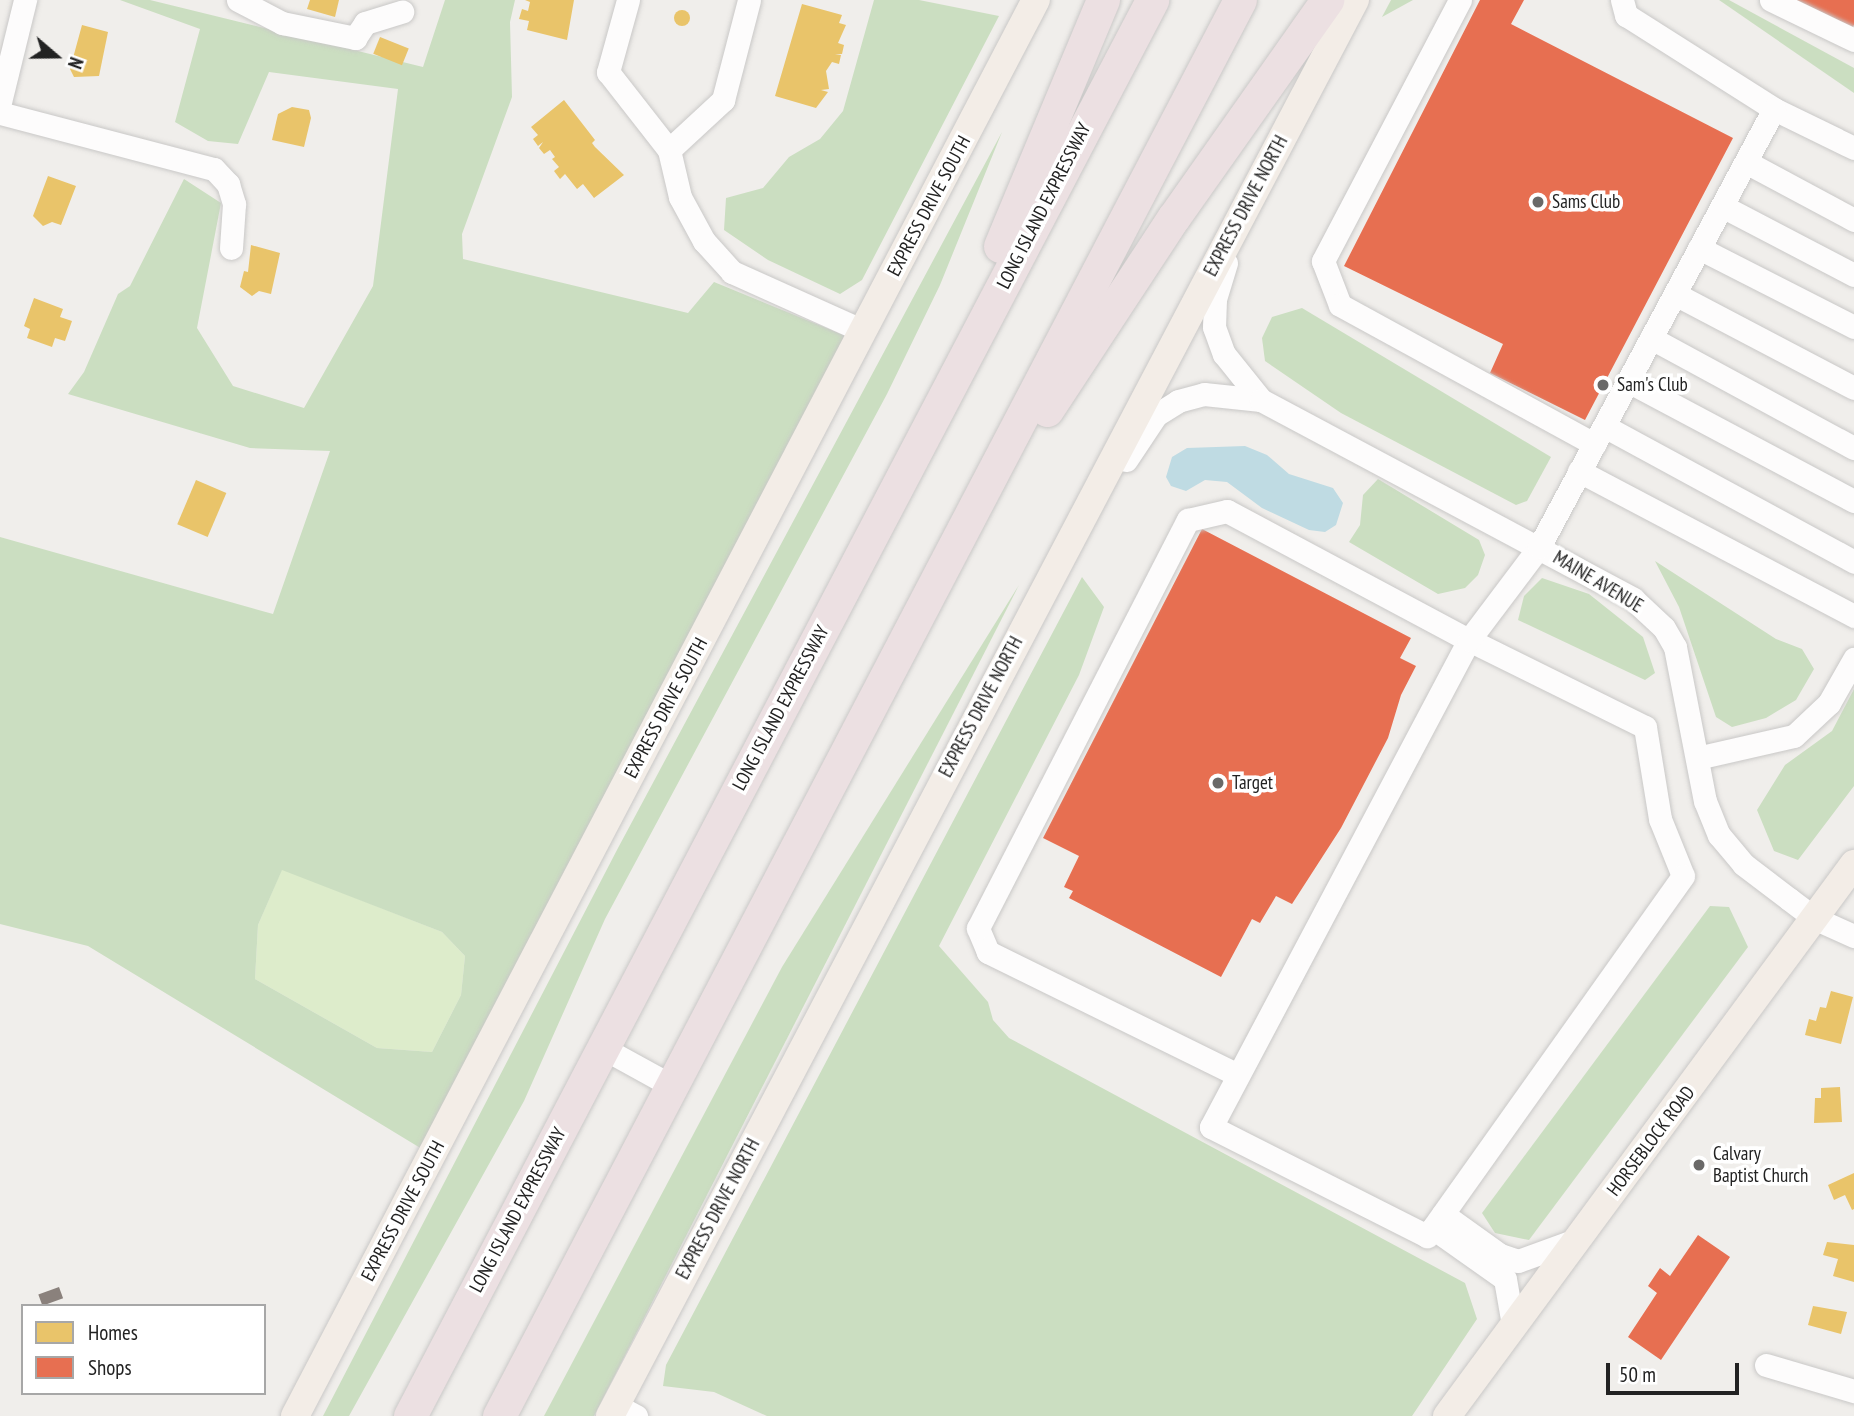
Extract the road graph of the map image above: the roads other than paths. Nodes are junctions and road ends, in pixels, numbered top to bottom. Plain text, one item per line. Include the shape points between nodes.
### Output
1 (25, 0) edge
2 (238, 0) edge
3 (628, 0) edge
4 (749, 0) edge
5 (1036, 0) edge
6 (1103, 0) edge
7 (1152, 0) edge
8 (1240, 0) edge
9 (1327, 0) edge
10 (1355, 0) edge
11 (1460, 0) edge
12 (1622, 0) edge
13 (1770, 0) edge
14 (401, 12) dead end
15 (1854, 40) edge
16 (0, 102) edge
17 (1774, 109) junction
18 (0, 113) edge
19 (1854, 149) edge
20 (669, 150) junction
21 (1746, 162) junction
22 (1722, 206) junction
23 (1242, 213) junction
24 (1854, 220) edge
25 (230, 248) dead end
26 (1699, 248) junction
27 (1854, 275) edge
28 (1675, 294) junction
29 (1854, 327) edge
30 (863, 331) junction
31 (1651, 338) junction
32 (1628, 381) junction
33 (1854, 388) edge
34 (1261, 400) junction
35 (1599, 435) junction
36 (1854, 448) edge
37 (1579, 471) junction
38 (1854, 501) edge
39 (886, 508) junction
40 (1539, 547) junction
41 (1854, 562) edge
42 (1854, 616) edge
43 (1018, 636) junction
44 (1469, 640) junction
45 (904, 642) junction
46 (1854, 659) edge
47 (1697, 758) junction
48 (1854, 864) edge
49 (1816, 919) junction
50 (1854, 936) edge
51 (603, 1048) junction
52 (1238, 1075) junction
53 (672, 1086) junction
54 (1438, 1221) junction
55 (1576, 1240) junction
56 (1513, 1325) junction
57 (1766, 1365) dead end
58 (1854, 1391) edge
59 (620, 1412) edge
60 (295, 1416) edge
61 (411, 1416) edge
62 (499, 1416) edge
63 (1447, 1416) edge

1 - 16 street
2 - 14 street via 282,23 355,38 365,23
3 - 20 street via 608,72
4 - 20 street via 723,100
5 - 30 main road, EXPRESS DRIVE SOUTH
6 - 39 highway via 1052,131
7 - 39 highway, LONG ISLAND EXPRESSWAY
8 - 45 highway
9 - 45 highway via 1143,263
10 - 23 main road, EXPRESS DRIVE NORTH
11 - 35 street via 1323,261 1340,305
12 - 17 street via 1626,15
13 - 15 street
17 - 19 street
17 - 21 street
18 - 25 street via 214,169 228,184 234,204
20 - 30 street via 680,197 704,241 732,272
21 - 22 street
21 - 24 street
22 - 26 street
22 - 27 street
23 - 34 street via 1215,299 1214,327 1224,354
23 - 43 main road, EXPRESS DRIVE NORTH
26 - 28 street
26 - 29 street
28 - 31 street
28 - 33 street
30 - 60 main road, EXPRESS DRIVE SOUTH
31 - 32 street
31 - 36 street
32 - 35 street
32 - 38 street
34 - 40 street, MAINE AVENUE
34 - 43 street via 1204,394 1178,401 1156,415
35 - 37 street
35 - 41 street
37 - 40 street
37 - 42 street
39 - 51 highway, LONG ISLAND EXPRESSWAY
40 - 44 street
40 - 47 street, MAINE AVENUE via 1633,599 1664,628 1682,668
43 - 59 main road, EXPRESS DRIVE NORTH
44 - 52 street
44 - 52 street via 1227,511 1188,520 978,928 988,951
44 - 54 street via 1645,727 1660,819 1683,876
45 - 53 highway
46 - 47 street via 1829,703 1794,736
47 - 49 street, MAINE AVENUE via 1711,818 1729,849
48 - 49 main road, HORSEBLOCK ROAD
49 - 50 street, MAINE AVENUE
49 - 55 main road, HORSEBLOCK ROAD
51 - 53 street
51 - 61 highway, LONG ISLAND EXPRESSWAY
52 - 54 street via 1211,1127 1427,1236
53 - 62 highway
54 - 55 street via 1518,1261
54 - 56 street via 1505,1279
55 - 56 main road, HORSEBLOCK ROAD
56 - 63 main road, HORSEBLOCK ROAD
57 - 58 street

